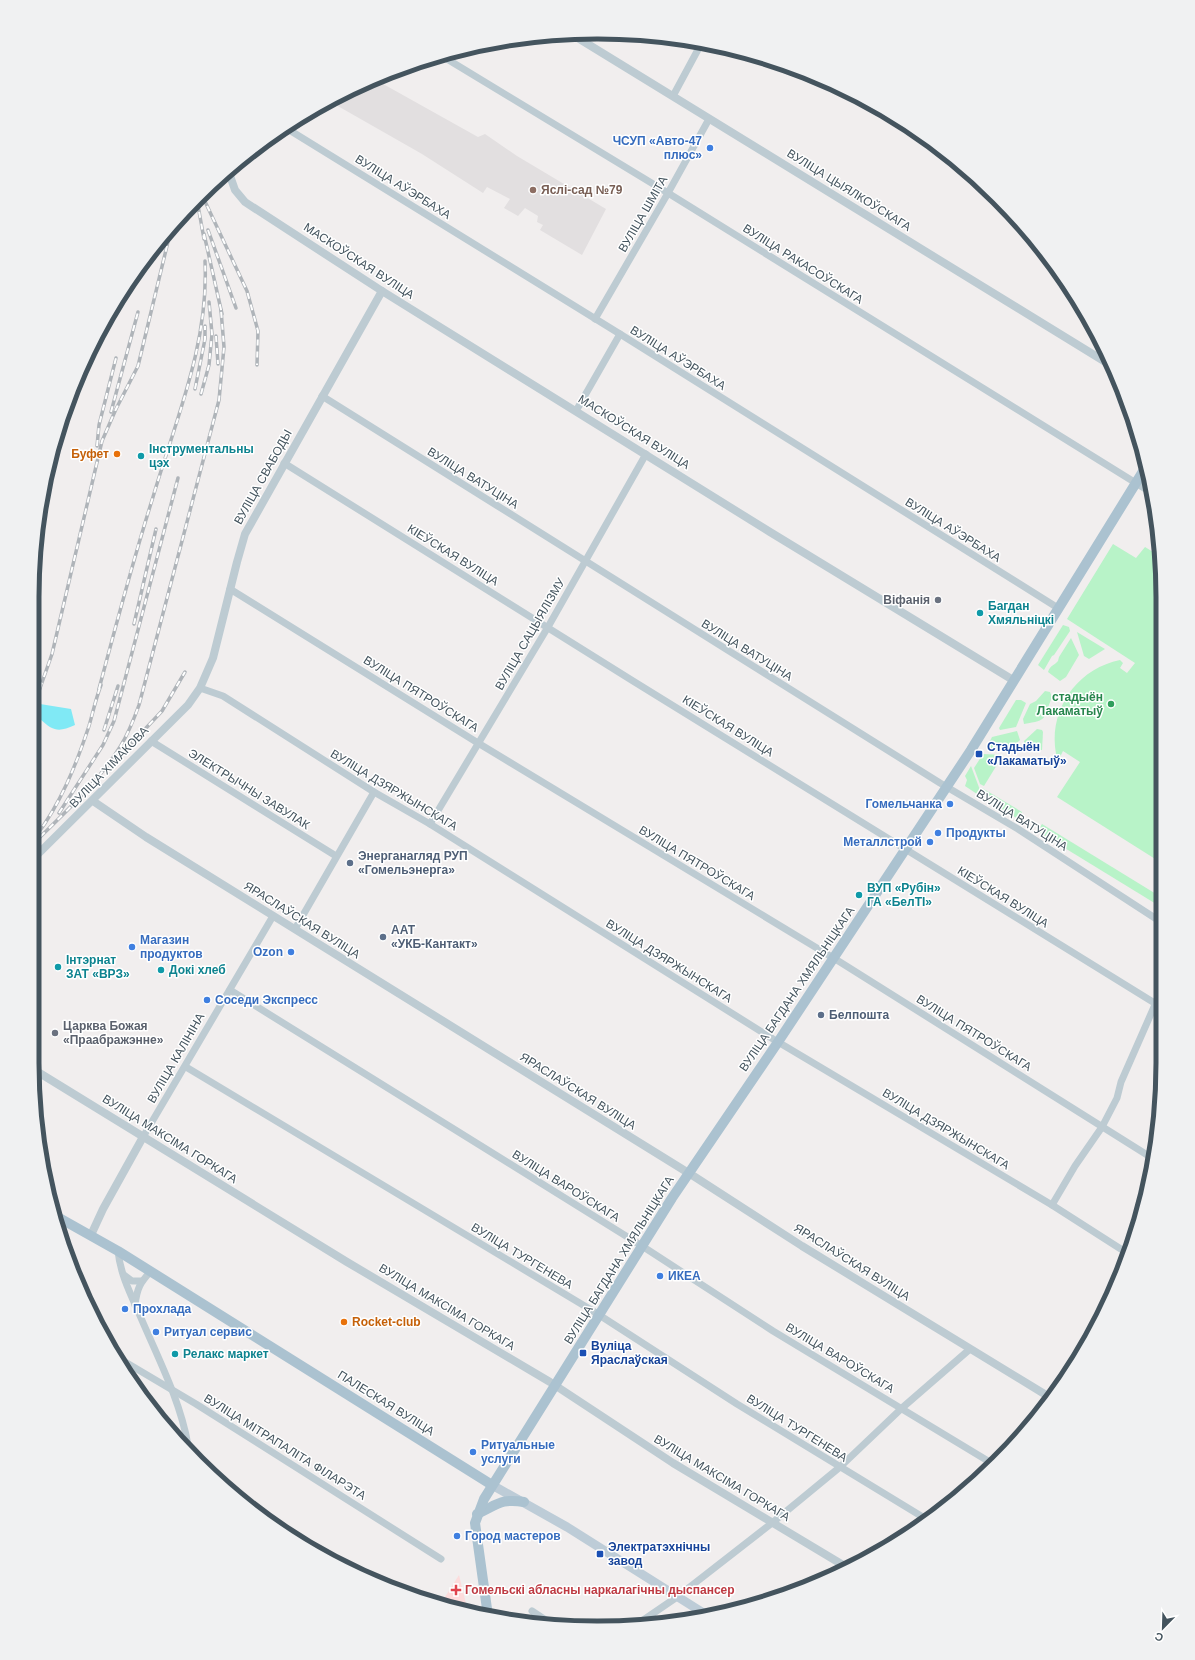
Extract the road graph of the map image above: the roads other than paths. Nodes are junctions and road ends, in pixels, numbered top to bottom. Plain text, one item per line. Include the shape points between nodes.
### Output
1 (580, 39) edge
2 (698, 49) edge
3 (448, 60) edge
4 (673, 96) junction
5 (709, 119) junction
6 (291, 131) edge
7 (230, 177) edge
8 (668, 193) junction
9 (382, 291) junction
10 (595, 319) junction
11 (620, 334) junction
12 (1102, 360) edge
13 (322, 396) junction
14 (576, 411) junction
15 (646, 454) junction
16 (284, 463) junction
17 (1142, 474) edge
18 (1137, 483) junction
19 (1145, 488) edge
20 (585, 561) junction
21 (230, 589) junction
22 (1058, 608) junction
23 (548, 627) junction
24 (1013, 680) junction
25 (200, 688) junction
26 (150, 741) junction
27 (478, 743) junction
28 (947, 787) junction
29 (374, 792) junction
30 (93, 801) junction
31 (430, 824) junction
32 (906, 849) junction
33 (39, 853) edge
34 (336, 856) junction
35 (273, 916) junction
36 (1156, 919) edge
37 (294, 929) junction
38 (834, 958) junction
39 (230, 990) junction
40 (1156, 1004) edge
41 (1156, 1009) edge
42 (778, 1042) junction
43 (186, 1067) junction
44 (39, 1073) edge
45 (1102, 1127) junction
46 (143, 1138) junction
47 (1148, 1155) edge
48 (688, 1174) junction
49 (1052, 1205) junction
50 (62, 1219) edge
51 (91, 1235) junction
52 (642, 1246) junction
53 (1123, 1250) edge
54 (118, 1251) junction
55 (151, 1271) junction
56 (124, 1275) junction
57 (142, 1281) junction
58 (135, 1305) junction
59 (598, 1315) junction
60 (970, 1349) junction
61 (127, 1363) edge
62 (555, 1387) junction
63 (171, 1390) junction
64 (1046, 1395) edge
65 (902, 1408) junction
66 (187, 1440) edge
67 (988, 1461) edge
68 (840, 1467) junction
69 (492, 1485) junction
70 (524, 1502) junction
71 (477, 1514) junction
72 (922, 1517) edge
73 (772, 1523) junction
74 (441, 1558) dead end
75 (842, 1564) edge
76 (677, 1596) junction
77 (487, 1610) edge
78 (532, 1611) dead end
79 (700, 1611) edge
80 (542, 1618) edge
81 (645, 1619) edge

1 - 4 street, ВУЛІЦА ЦЫЯЛКОЎСКАГА
2 - 4 street
3 - 8 street, ВУЛІЦА РАКАСОЎСКАГА
4 - 5 street, ВУЛІЦА ЦЫЯЛКОЎСКАГА
5 - 8 street, ВУЛІЦА ШМІТА
5 - 12 street, ВУЛІЦА ЦЫЯЛКОЎСКАГА
6 - 10 street, ВУЛІЦА АЎЭРБАХА
7 - 9 street, МАСКОЎСКАЯ ВУЛІЦА via 235,190 245,202
8 - 10 street, ВУЛІЦА ШМІТА
8 - 18 street, ВУЛІЦА РАКАСОЎСКАГА
9 - 13 street, ВУЛІЦА СВАБОДЫ
9 - 14 street, МАСКОЎСКАЯ ВУЛІЦА
10 - 11 street, ВУЛІЦА АЎЭРБАХА
11 - 14 street
11 - 22 street, ВУЛІЦА АЎЭРБАХА
13 - 16 street, ВУЛІЦА СВАБОДЫ
13 - 20 street, ВУЛІЦА ВАТУЦІНА
14 - 15 street, МАСКОЎСКАЯ ВУЛІЦА
15 - 20 street, ВУЛІЦА САЦЫЯЛІЗМУ
15 - 24 street, МАСКОЎСКАЯ ВУЛІЦА
16 - 21 street, ВУЛІЦА СВАБОДЫ via 245,534
16 - 23 street, КІЕЎСКАЯ ВУЛІЦА
17 - 18 main road, ВУЛІЦА БАГДАНА ХМЯЛЬНІЦКАГА
18 - 19 street, ВУЛІЦА РАКАСОЎСКАГА
18 - 22 main road, ВУЛІЦА БАГДАНА ХМЯЛЬНІЦКАГА
20 - 23 street, ВУЛІЦА САЦЫЯЛІЗМУ
20 - 28 street, ВУЛІЦА ВАТУЦІНА
21 - 25 street, ВУЛІЦА СВАБОДЫ via 213,658
21 - 27 street, ВУЛІЦА ПЯТРОЎСКАГА
22 - 24 main road, ВУЛІЦА БАГДАНА ХМЯЛЬНІЦКАГА
23 - 27 street, ВУЛІЦА САЦЫЯЛІЗМУ
23 - 32 street, КІЕЎСКАЯ ВУЛІЦА
24 - 28 main road, ВУЛІЦА БАГДАНА ХМЯЛЬНІЦКАГА
25 - 26 street, ВУЛІЦА ХІМАКОВА via 188,705
25 - 29 street, ВУЛІЦА ДЗЯРЖЫНСКАГА via 223,696
26 - 30 street, ВУЛІЦА ХІМАКОВА
26 - 34 street, ЭЛЕКТРЫЧНЫ ЗАВУЛАК
27 - 31 street, ВУЛІЦА САЦЫЯЛІЗМУ
27 - 38 street, ВУЛІЦА ПЯТРОЎСКАГА
28 - 32 main road, ВУЛІЦА БАГДАНА ХМЯЛЬНІЦКАГА
28 - 36 street, ВУЛІЦА ВАТУЦІНА via 1018,829
29 - 31 street, ВУЛІЦА ДЗЯРЖЫНСКАГА
29 - 34 street
30 - 33 street, ВУЛІЦА ХІМАКОВА
30 - 35 street, ЯРАСЛАЎСКАЯ ВУЛІЦА
31 - 42 street, ВУЛІЦА ДЗЯРЖЫНСКАГА
32 - 38 main road, ВУЛІЦА БАГДАНА ХМЯЛЬНІЦКАГА
32 - 40 street, КІЕЎСКАЯ ВУЛІЦА
34 - 37 street
35 - 37 street, ЯРАСЛАЎСКАЯ ВУЛІЦА
35 - 39 street, ВУЛІЦА КАЛІНІНА
37 - 48 street, ЯРАСЛАЎСКАЯ ВУЛІЦА
38 - 42 main road, ВУЛІЦА БАГДАНА ХМЯЛЬНІЦКАГА
38 - 45 street, ВУЛІЦА ПЯТРОЎСКАГА
39 - 43 street, ВУЛІЦА КАЛІНІНА
39 - 52 street, ВУЛІЦА ВАРОЎСКАГА
41 - 45 street
42 - 48 main road, ВУЛІЦА БАГДАНА ХМЯЛЬНІЦКАГА
42 - 49 street, ВУЛІЦА ДЗЯРЖЫНСКАГА
43 - 46 street, ВУЛІЦА КАЛІНІНА
43 - 59 street, ВУЛІЦА ТУРГЕНЕВА
44 - 46 street, ВУЛІЦА МАКСІМА ГОРКАГА
45 - 47 street, ВУЛІЦА ПЯТРОЎСКАГА
45 - 49 street
46 - 51 street, ВУЛІЦА КАЛІНІНА
46 - 62 street, ВУЛІЦА МАКСІМА ГОРКАГА
48 - 52 main road, ВУЛІЦА БАГДАНА ХМЯЛЬНІЦКАГА
48 - 60 street, ЯРАСЛАЎСКАЯ ВУЛІЦА
49 - 53 street, ВУЛІЦА ДЗЯРЖЫНСКАГА
50 - 51 main road, ПАЛЕСКАЯ ВУЛІЦА
51 - 54 main road, ПАЛЕСКАЯ ВУЛІЦА
52 - 59 main road, ВУЛІЦА БАГДАНА ХМЯЛЬНІЦКАГА
52 - 65 street, ВУЛІЦА ВАРОЎСКАГА via 773,1331
54 - 55 main road, ПАЛЕСКАЯ ВУЛІЦА
54 - 56 street via 119,1265
55 - 57 street
55 - 69 main road, ПАЛЕСКАЯ ВУЛІЦА
56 - 57 street via 132,1281
56 - 58 street
57 - 58 street
58 - 63 street
59 - 62 main road, ВУЛІЦА БАГДАНА ХМЯЛЬНІЦКАГА
59 - 68 street, ВУЛІЦА ТУРГЕНЕВА
60 - 64 street, ЯРАСЛАЎСКАЯ ВУЛІЦА
60 - 65 street
61 - 63 street, ВУЛІЦА МІТРАПАЛІТА ФІЛАРЭТА
62 - 69 main road, ВУЛІЦА БАГДАНА ХМЯЛЬНІЦКАГА
62 - 73 street, ВУЛІЦА МАКСІМА ГОРКАГА
63 - 66 street
63 - 74 street, ВУЛІЦА МІТРАПАЛІТА ФІЛАРЭТА
65 - 67 street, ВУЛІЦА ВАРОЎСКАГА
65 - 68 street
68 - 72 street, ВУЛІЦА ТУРГЕНЕВА
68 - 73 street
69 - 70 main road, ПАЛЕСКАЯ ВУЛІЦА
69 - 71 main road, ВУЛІЦА БАГДАНА ХМЯЛЬНІЦКАГА
70 - 71 main road via 499,1502
70 - 76 main road, ПАЛЕСКАЯ ВУЛІЦА
71 - 77 main road via 475,1523
73 - 75 street, ВУЛІЦА МАКСІМА ГОРКАГА
73 - 76 street
76 - 79 main road, ПАЛЕСКАЯ ВУЛІЦА
76 - 81 street
78 - 80 street

